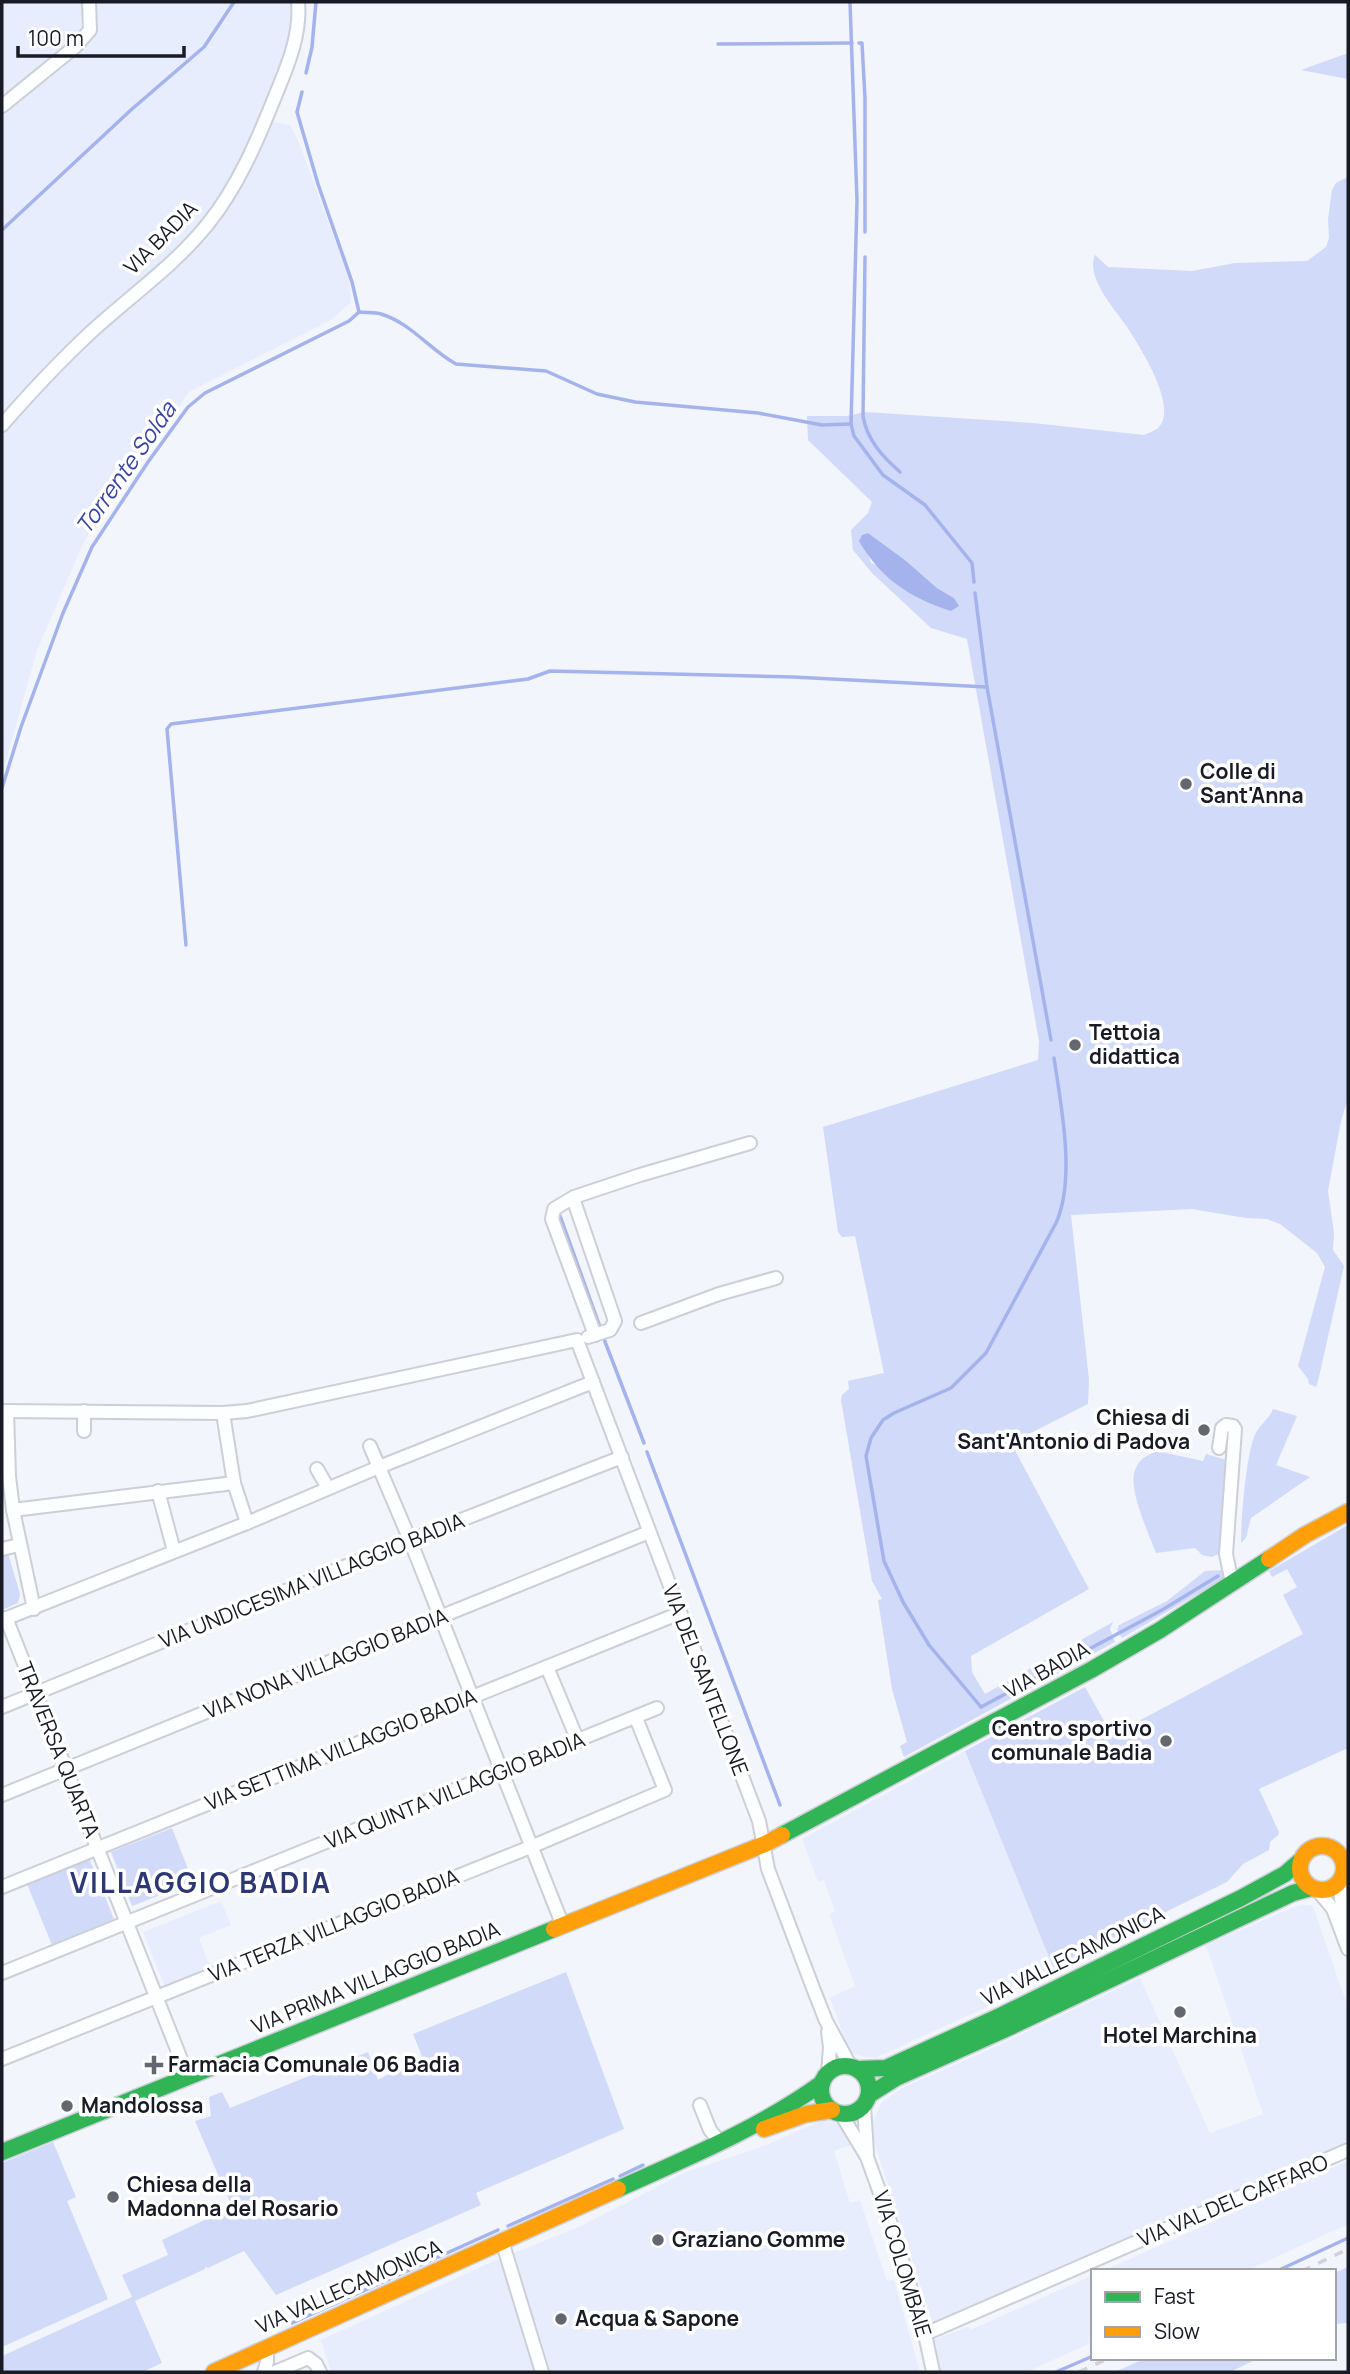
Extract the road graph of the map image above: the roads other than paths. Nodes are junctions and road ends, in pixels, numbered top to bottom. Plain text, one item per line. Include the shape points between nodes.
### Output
1 (89, 2) edge
2 (298, 2) edge
3 (2, 106) edge
4 (2, 425) edge
5 (750, 1143) dead end
6 (573, 1198) junction
7 (776, 1278) dead end
8 (641, 1323) dead end
9 (595, 1335) junction
10 (578, 1340) junction
11 (593, 1382) junction
12 (5, 1411) edge
13 (84, 1411) junction
14 (223, 1413) junction
15 (84, 1431) dead end
16 (370, 1446) dead end
17 (1219, 1448) dead end
18 (622, 1457) junction
19 (379, 1467) junction
20 (317, 1469) dead end
21 (6, 1477) edge
22 (234, 1483) junction
23 (328, 1488) junction
24 (158, 1491) junction
25 (13, 1510) junction
26 (1348, 1512) edge
27 (247, 1523) junction
28 (649, 1532) junction
29 (410, 1540) junction
30 (19, 1545) junction
31 (2, 1549) edge
32 (174, 1551) junction
33 (1232, 1583) junction
34 (34, 1609) junction
35 (680, 1614) junction
36 (440, 1617) junction
37 (4, 1619) edge
38 (547, 1667) junction
39 (35, 1694) junction
40 (472, 1697) junction
41 (2, 1707) edge
42 (657, 1708) dead end
43 (636, 1718) junction
44 (578, 1741) junction
45 (65, 1770) junction
46 (502, 1772) junction
47 (2, 1795) edge
48 (765, 1844) junction
49 (533, 1846) junction
50 (1340, 1847) edge
51 (97, 1849) junction
52 (1300, 1861) junction
53 (1343, 1878) edge
54 (2, 1887) edge
55 (1315, 1889) junction
56 (1348, 1923) edge
57 (127, 1924) junction
58 (563, 1926) junction
59 (1348, 1949) edge
60 (2, 1973) edge
61 (156, 1997) junction
62 (826, 2021) junction
63 (2, 2059) edge
64 (854, 2068) junction
65 (188, 2077) junction
66 (825, 2078) junction
67 (866, 2100) junction
68 (699, 2105) dead end
69 (836, 2112) junction
70 (714, 2146) junction
71 (1348, 2150) edge
72 (2, 2152) edge
73 (867, 2157) junction
74 (502, 2241) junction
75 (925, 2334) junction
76 (267, 2348) junction
77 (214, 2372) edge
78 (264, 2372) edge
79 (275, 2372) edge
80 (320, 2372) edge
81 (542, 2372) edge
82 (933, 2372) edge

1 - 3 street via 90,30
2 - 4 street, VIA BADIA via 292,51 260,134 210,222 182,253 90,333
5 - 6 street
6 - 9 street via 615,1321 610,1330
6 - 9 street via 556,1206 552,1219
7 - 8 street
9 - 10 street
10 - 11 street, VIA DEL SANTELLONE
10 - 14 street
11 - 18 street, VIA DEL SANTELLONE
11 - 19 street
12 - 13 street
12 - 21 street
13 - 14 street
13 - 15 street
14 - 22 street
16 - 19 street
17 - 33 street via 1222,1428 1233,1426 1226,1554
18 - 28 street, VIA DEL SANTELLONE
18 - 29 street, VIA UNDICESIMA VILLAGGIO BADIA
19 - 23 street
19 - 29 street
20 - 23 street
21 - 25 street
22 - 24 street
22 - 27 street
23 - 27 street
24 - 25 street
24 - 32 street
25 - 30 street
26 - 33 main road, VIA BADIA
27 - 32 street
28 - 35 street, VIA DEL SANTELLONE
28 - 36 street, VIA NONA VILLAGGIO BADIA
29 - 36 street
29 - 39 street, VIA UNDICESIMA VILLAGGIO BADIA
30 - 31 street
30 - 34 street
32 - 34 street
33 - 48 main road, VIA BADIA via 1091,1670
34 - 37 street
35 - 38 street, VIA SETTIMA VILLAGGIO BADIA
35 - 48 street, VIA DEL SANTELLONE
36 - 40 street
36 - 45 street, VIA NONA VILLAGGIO BADIA
37 - 39 street, TRAVERSA QUARTA
38 - 40 street, VIA SETTIMA VILLAGGIO BADIA
38 - 44 street
39 - 41 street, VIA UNDICESIMA VILLAGGIO BADIA
39 - 45 street, TRAVERSA QUARTA
40 - 46 street
40 - 51 street, VIA SETTIMA VILLAGGIO BADIA
42 - 43 street, VIA QUINTA VILLAGGIO BADIA
43 - 44 street, VIA QUINTA VILLAGGIO BADIA
43 - 49 street, VIA TERZA VILLAGGIO BADIA via 665,1790
44 - 46 street, VIA QUINTA VILLAGGIO BADIA
45 - 47 street, VIA NONA VILLAGGIO BADIA
45 - 51 street, TRAVERSA QUARTA
46 - 49 street
46 - 57 street, VIA QUINTA VILLAGGIO BADIA
48 - 58 main road, VIA PRIMA VILLAGGIO BADIA
48 - 62 street, VIA DEL SANTELLONE via 768,1869
49 - 58 street
49 - 61 street, VIA TERZA VILLAGGIO BADIA
50 - 52 main road via 1313,1848
50 - 53 main road
51 - 54 street, VIA SETTIMA VILLAGGIO BADIA
51 - 57 street, TRAVERSA QUARTA
52 - 55 main road via 1302,1880
52 - 64 main road, VIA VALLECAMONICA via 1241,1898 1000,2016 886,2068
53 - 55 main road via 1330,1889
53 - 56 street via 1341,1899
55 - 59 street via 1331,1905
55 - 67 main road, VIA VALLECAMONICA via 1293,1893 896,2078
57 - 60 street, VIA QUINTA VILLAGGIO BADIA
57 - 61 street, TRAVERSA QUARTA
58 - 65 main road, VIA PRIMA VILLAGGIO BADIA
61 - 63 street, VIA TERZA VILLAGGIO BADIA
61 - 65 street, TRAVERSA QUARTA
62 - 64 street, VIA DEL SANTELLONE
62 - 66 street, VIA DEL SANTELLONE via 830,2047
64 - 66 main road via 843,2066
64 - 67 main road via 866,2078
65 - 72 main road, VIA PRIMA VILLAGGIO BADIA
66 - 69 main road via 824,2101
66 - 70 main road, VIA VALLECAMONICA via 797,2101
67 - 69 main road via 853,2113
67 - 73 street, VIA COLOMBAIE
68 - 70 street
69 - 70 main road, VIA VALLECAMONICA via 804,2115
69 - 73 street, VIA COLOMBAIE
70 - 74 main road, VIA VALLECAMONICA
71 - 75 street, VIA VAL DEL CAFFARO
73 - 75 street, VIA COLOMBAIE
74 - 76 main road, VIA VALLECAMONICA
74 - 81 street
75 - 82 street, VIA COLOMBAIE
76 - 77 main road, VIA VALLECAMONICA
76 - 78 street
79 - 80 street via 310,2358

